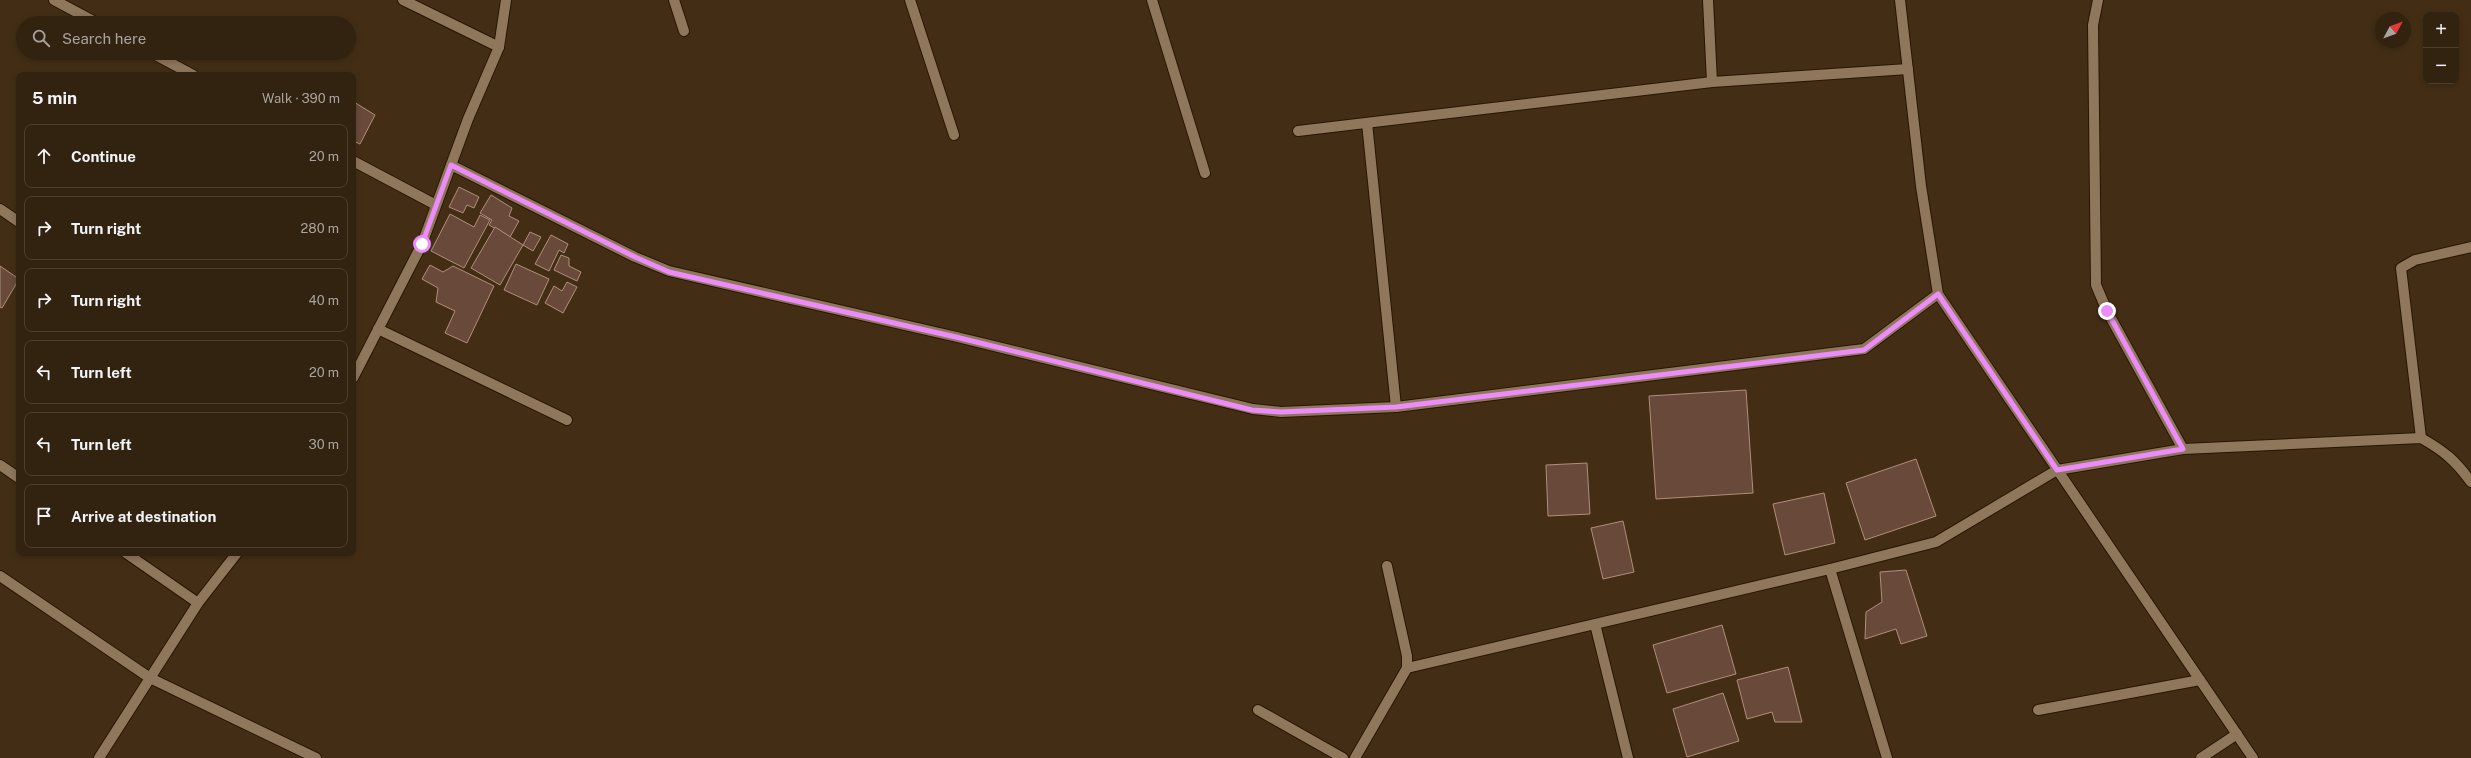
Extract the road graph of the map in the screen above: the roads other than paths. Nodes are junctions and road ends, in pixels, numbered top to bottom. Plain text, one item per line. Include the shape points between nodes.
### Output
1 (54, 0) edge
2 (403, 0) edge
3 (506, 0) edge
4 (674, 0) edge
5 (910, 0) edge
6 (1152, 0) edge
7 (1708, 0) edge
8 (1900, 0) edge
9 (2098, 0) edge
10 (84, 16) edge
11 (684, 31) dead end
12 (499, 47) junction
13 (165, 60) edge
14 (1908, 69) junction
15 (187, 72) edge
16 (1712, 82) junction
17 (1367, 123) junction
18 (1298, 131) dead end
19 (954, 135) dead end
20 (356, 163) edge
21 (451, 165) junction
22 (1205, 173) dead end
23 (436, 205) junction
24 (0, 209) edge
25 (16, 220) edge
26 (2471, 247) edge
27 (1938, 294) junction
28 (378, 329) junction
29 (356, 372) edge
30 (1396, 407) junction
31 (567, 420) dead end
32 (2421, 438) junction
33 (2183, 449) junction
34 (0, 465) edge
35 (2057, 470) junction
36 (16, 476) edge
37 (2471, 482) edge
38 (130, 556) edge
39 (235, 556) edge
40 (1387, 566) dead end
41 (1830, 569) junction
42 (0, 576) edge
43 (198, 603) junction
44 (1595, 624) junction
45 (1407, 668) junction
46 (150, 678) junction
47 (2200, 680) junction
48 (1258, 710) dead end
49 (2038, 710) dead end
50 (2236, 734) junction
51 (99, 758) edge
52 (316, 758) edge
53 (1343, 758) edge
54 (1355, 758) edge
55 (1628, 758) edge
56 (1887, 758) edge
57 (2201, 758) edge
58 (2253, 758) edge

1 - 10 street
2 - 12 street
3 - 12 street
4 - 11 street
5 - 19 street
6 - 22 street
7 - 16 street
8 - 14 street
9 - 33 street via 2093,25 2096,285 2107,311
12 - 21 street
13 - 15 street
14 - 16 street
14 - 27 street via 1921,186
16 - 17 street
17 - 18 street
17 - 30 street
20 - 23 street
21 - 23 street
21 - 30 street via 669,272 956,337 1252,410 1281,412
23 - 28 street via 422,244
24 - 25 street
26 - 32 street via 2415,260 2401,268
27 - 30 street via 1864,350
27 - 35 street
28 - 29 street
28 - 31 street
32 - 33 street
32 - 37 street via 2455,460
33 - 35 street
34 - 36 street
35 - 41 street via 1936,542
35 - 47 street
38 - 43 street
39 - 43 street
40 - 45 street via 1407,656
41 - 44 street
41 - 56 street
42 - 46 street
43 - 46 street
44 - 45 street
44 - 55 street
45 - 54 street
46 - 51 street
46 - 52 street
47 - 49 street
47 - 50 street
48 - 53 street
50 - 57 street
50 - 58 street

